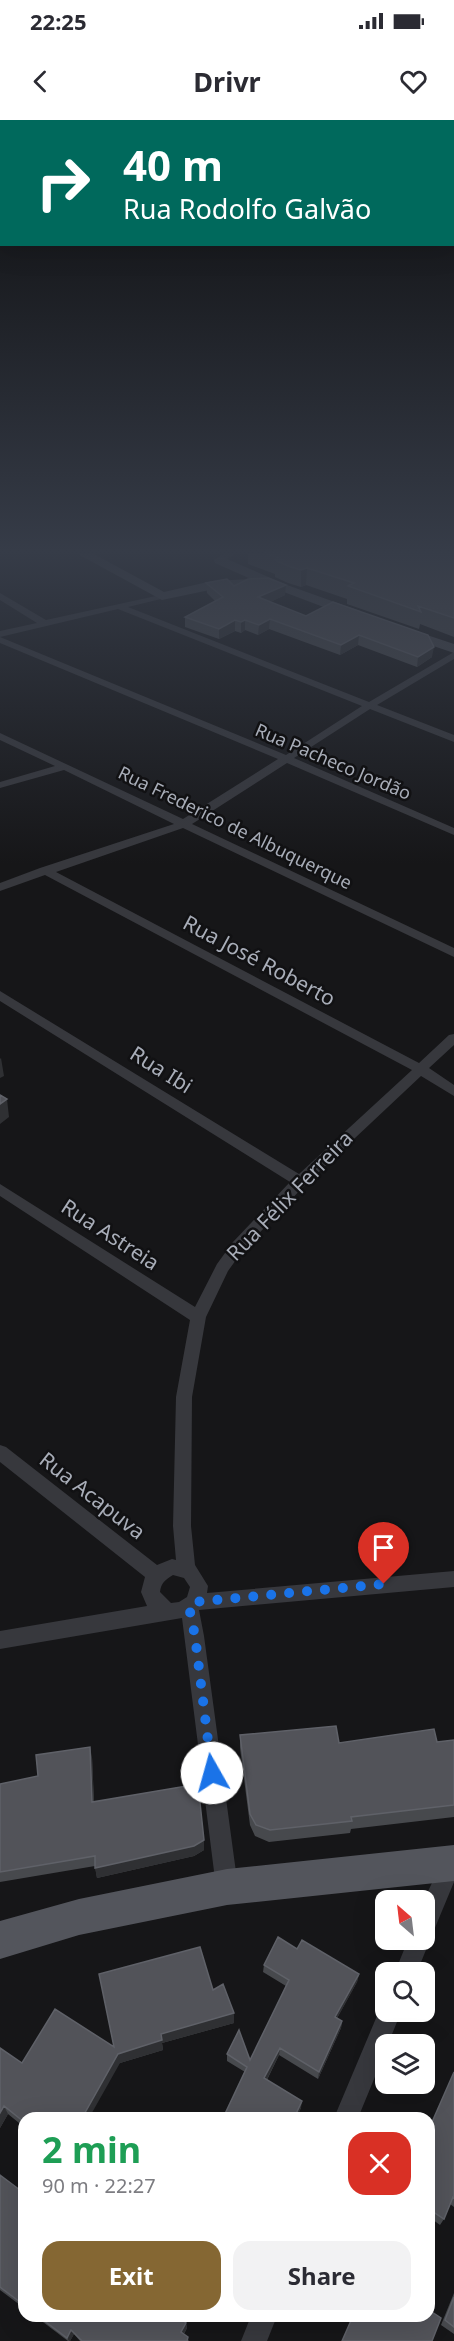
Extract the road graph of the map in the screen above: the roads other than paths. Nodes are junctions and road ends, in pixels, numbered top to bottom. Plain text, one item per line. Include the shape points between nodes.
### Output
1 (40, 657) edge
2 (245, 657) edge
3 (451, 657) edge
4 (369, 706) junction
5 (0, 736) edge
6 (454, 739) edge
7 (287, 759) junction
8 (64, 767) junction
9 (0, 785) edge
10 (184, 824) junction
11 (454, 832) edge
12 (44, 870) junction
13 (0, 887) edge
14 (454, 953) edge
15 (0, 995) edge
16 (454, 1038) edge
17 (419, 1068) junction
18 (454, 1091) edge
19 (300, 1180) junction
20 (0, 1189) edge
21 (198, 1317) junction
22 (0, 1452) edge
23 (186, 1569) junction
24 (156, 1575) junction
25 (454, 1579) edge
26 (185, 1607) junction
27 (0, 1640) edge
28 (452, 1863) edge
29 (227, 1887) junction
30 (435, 1902) edge
31 (0, 1940) edge
32 (386, 2022) edge
33 (348, 2112) edge
34 (262, 2322) edge
35 (254, 2341) edge

1 - 7 street, Rua Pacheco Jordão
2 - 4 street
3 - 4 street
4 - 6 street
4 - 7 street
5 - 8 street, Rua Frederico de Albuquerque
7 - 10 street
7 - 11 street, Rua Pacheco Jordão
8 - 9 street
8 - 10 street, Rua Frederico de Albuquerque
10 - 12 street
10 - 14 street, Rua Frederico de Albuquerque
12 - 13 street
12 - 17 street, Rua José Roberto
15 - 19 street, Rua Ibi
16 - 17 street, Rua Félix Ferreira
17 - 18 street, Rua José Roberto
17 - 19 street, Rua Félix Ferreira
19 - 21 street, Rua Félix Ferreira via 238,1246 222,1268
20 - 21 street, Rua Astreia
21 - 23 street, Rua Félix Ferreira via 184,1397 182,1526
22 - 24 street, Rua Acapuva
23 - 24 street via 172,1567
23 - 26 street via 200,1586
24 - 26 street via 150,1586 155,1604
25 - 26 street
26 - 27 street
26 - 29 street via 195,1636
28 - 29 main road
28 - 30 street
29 - 31 main road via 90,1915
32 - 33 street
34 - 35 street

